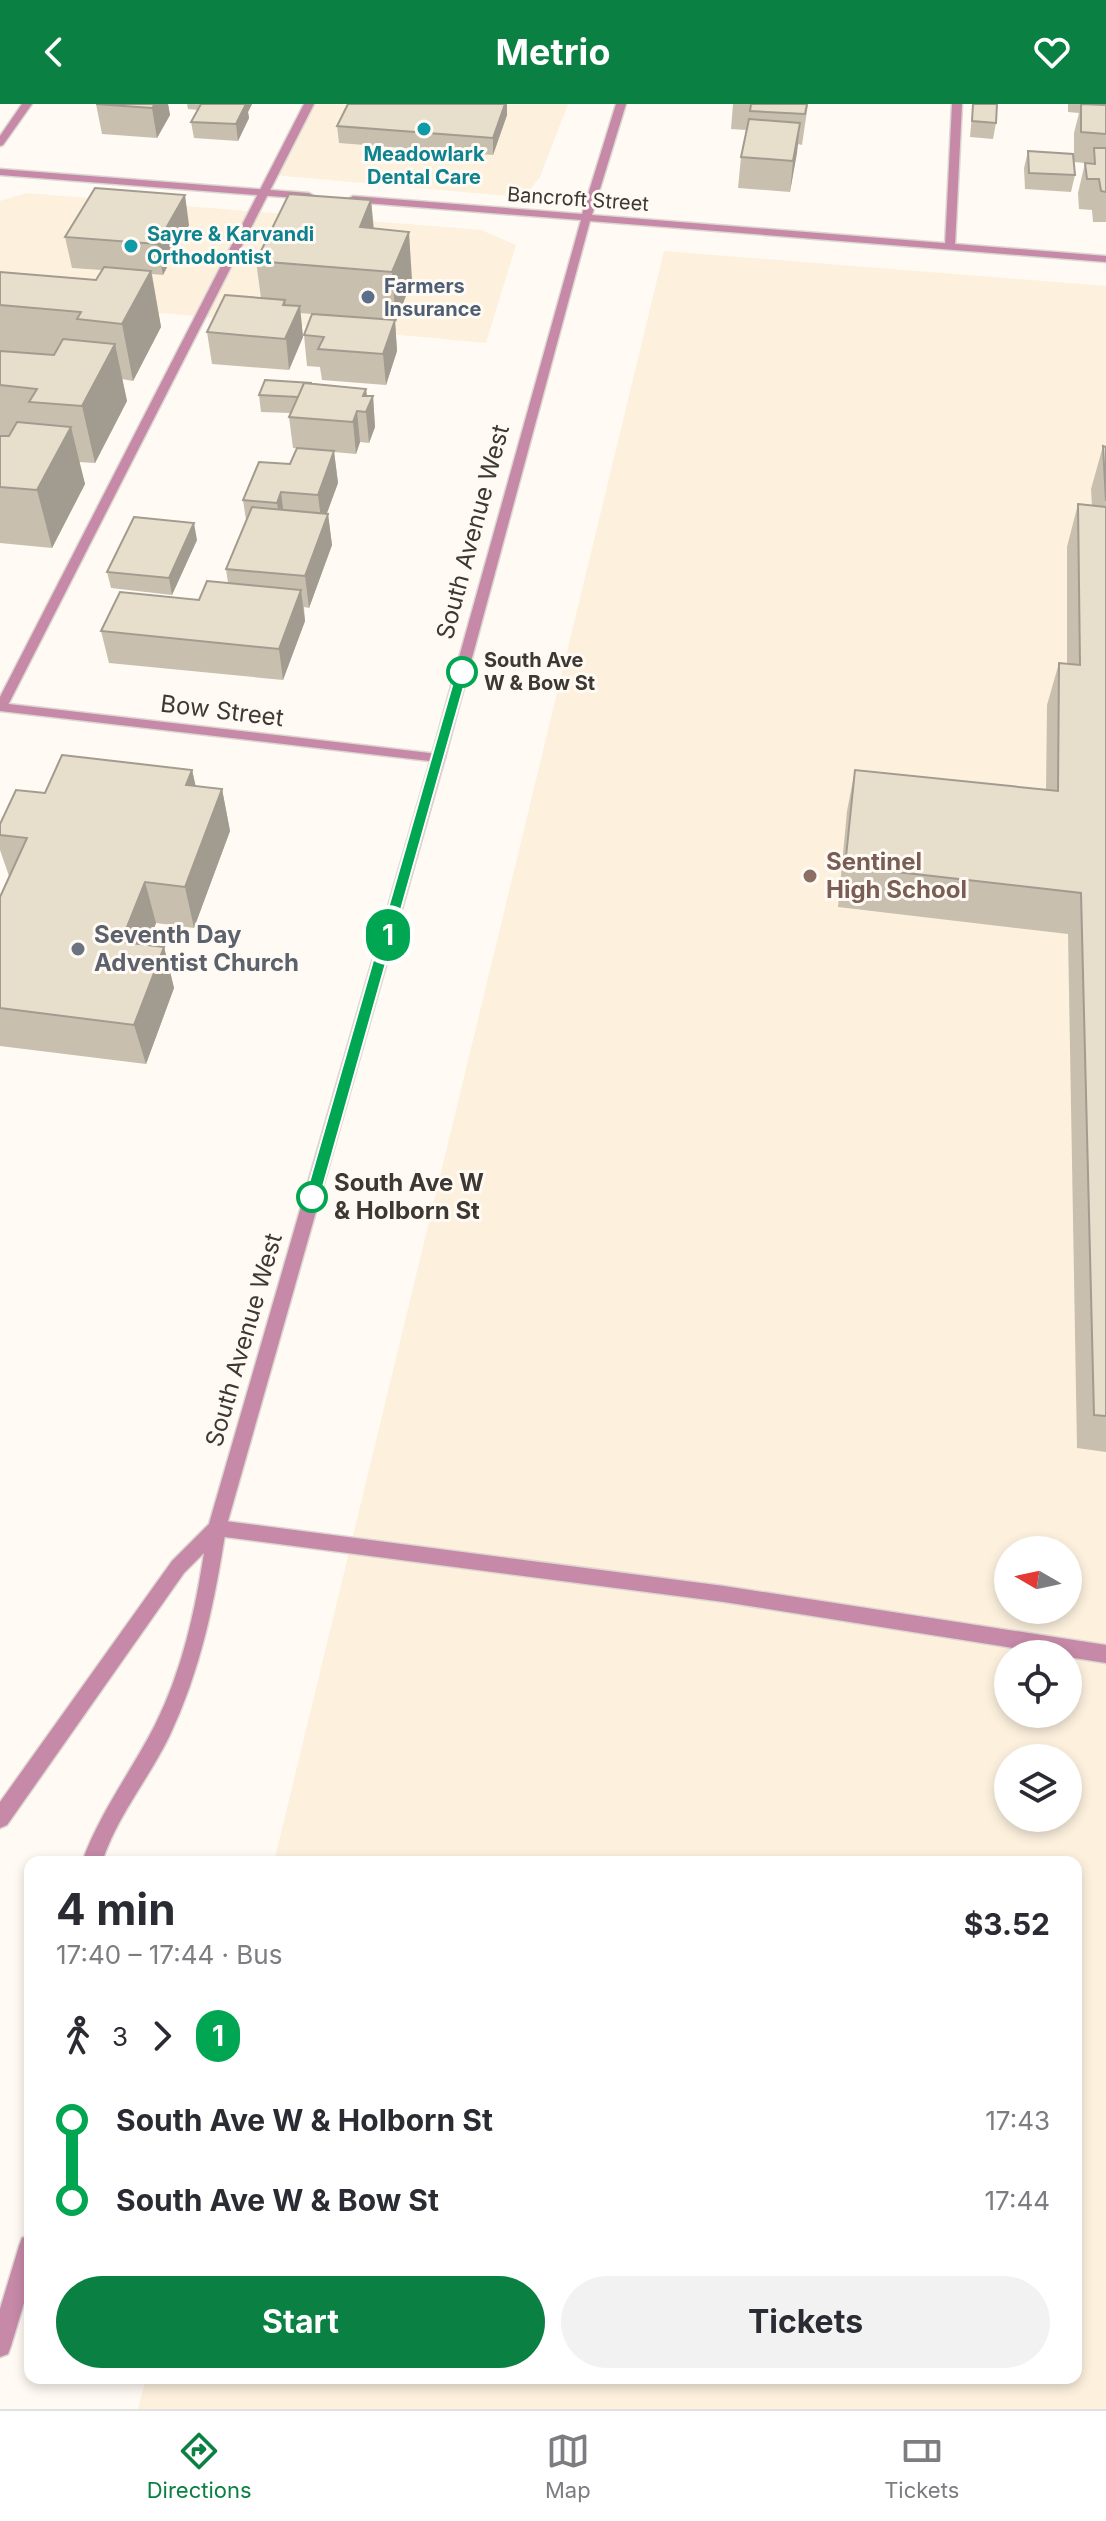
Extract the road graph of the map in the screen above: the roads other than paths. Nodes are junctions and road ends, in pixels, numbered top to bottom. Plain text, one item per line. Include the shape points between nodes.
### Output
1 (27, 104) edge
2 (309, 104) edge
3 (621, 104) edge
4 (957, 104) edge
5 (0, 143) edge
6 (0, 172) edge
7 (265, 192) junction
8 (326, 197) edge
9 (342, 199) edge
10 (586, 218) junction
11 (950, 246) junction
12 (1106, 259) edge
13 (0, 707) edge
14 (438, 758) junction
15 (217, 1528) junction
16 (1106, 1654) edge
17 (3, 1811) edge
18 (0, 1828) edge
19 (95, 1856) edge
20 (24, 2266) edge
21 (0, 2346) edge

1 - 5 street
2 - 7 street
3 - 10 street, South Avenue West
4 - 11 street
6 - 7 street
7 - 8 street
7 - 13 street
9 - 10 street, Bancroft Street
10 - 11 street, Bancroft Street
10 - 14 street, South Avenue West
11 - 12 street, Bancroft Street
13 - 14 street, Bow Street
14 - 15 street, South Avenue West
15 - 16 street via 724,1594
15 - 17 street, South Avenue West via 178,1567
15 - 19 street, South Avenue West via 206,1607 186,1678
17 - 18 street, South Avenue West
20 - 21 street

